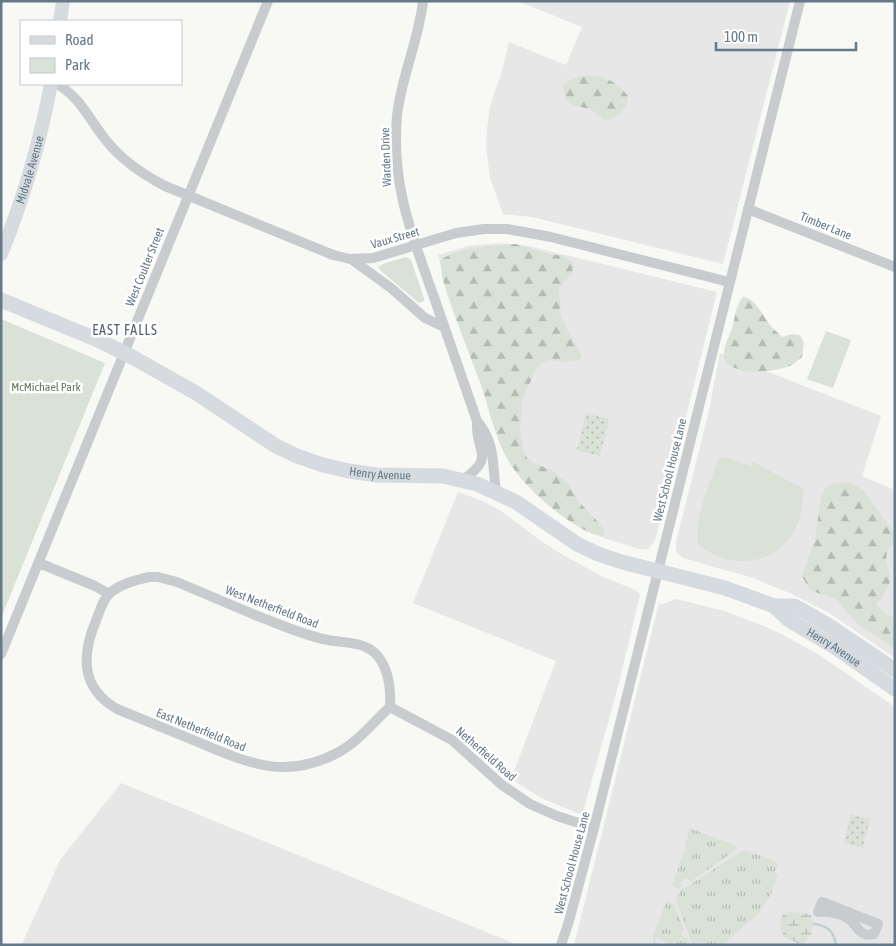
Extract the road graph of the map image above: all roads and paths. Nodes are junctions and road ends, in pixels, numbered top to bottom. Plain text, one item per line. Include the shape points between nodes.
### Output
1 (63, 1) edge
2 (268, 1) edge
3 (423, 1) edge
4 (800, 1) edge
5 (60, 20) edge
6 (52, 85) edge
7 (59, 85) edge
8 (188, 195) junction
9 (748, 209) junction
10 (416, 246) junction
11 (1, 254) edge
12 (350, 259) junction
13 (895, 267) edge
14 (729, 282) junction
15 (1, 300) edge
16 (444, 327) junction
17 (124, 353) junction
18 (477, 421) junction
19 (463, 480) junction
20 (496, 491) junction
21 (39, 563) junction
22 (658, 572) junction
23 (109, 594) junction
24 (774, 606) junction
25 (1, 654) edge
26 (895, 670) edge
27 (895, 689) edge
28 (390, 707) junction
29 (594, 828) junction
30 (874, 923) joint
31 (561, 945) edge

1 - 5 street
2 - 8 street, West Coulter Street
3 - 10 street, Warden Drive via 419,29 399,101 396,149 400,194
4 - 9 street, West School House Lane
6 - 11 street, Midvale Avenue via 33,163
7 - 8 street, Vaux Street via 78,100 106,140 128,162 152,179
8 - 12 street, Vaux Street via 333,255
8 - 17 street, West Coulter Street
9 - 13 street, Timber Lane
9 - 14 street, West School House Lane
10 - 12 street, Vaux Street via 373,258
10 - 14 street, Vaux Street via 456,233 507,229
10 - 16 street, Warden Drive
12 - 16 street via 391,288 425,318
14 - 22 street, West School House Lane
15 - 17 main road, Henry Avenue
16 - 18 street, Warden Drive
17 - 19 main road, Henry Avenue via 196,393 276,446 310,460 365,474 429,475
17 - 21 street, West Coulter Street
18 - 19 street, Warden Drive via 476,434 482,460 478,468
18 - 20 street, Warden Drive via 486,432 492,448
19 - 20 main road, Henry Avenue
20 - 22 main road, Henry Avenue via 586,548
21 - 23 street
21 - 25 street, West Coulter Street
22 - 24 main road, Henry Avenue via 725,588
22 - 29 street, West School House Lane
23 - 28 street, West Netherfield Road via 138,579 158,577 302,634 360,645 375,654 385,669 390,687
23 - 28 street, East Netherfield Road via 86,650 88,673 96,691 117,709 241,760 276,767 317,761 350,744
24 - 26 main road, Henry Avenue via 794,606 802,610
24 - 27 main road, Henry Avenue via 789,620
28 - 29 street, Netherfield Road via 452,740 516,796 545,812
29 - 31 street, West School House Lane
30 - 30 street via 878,924 874,934 865,935 845,917 832,912 818,912 822,902

